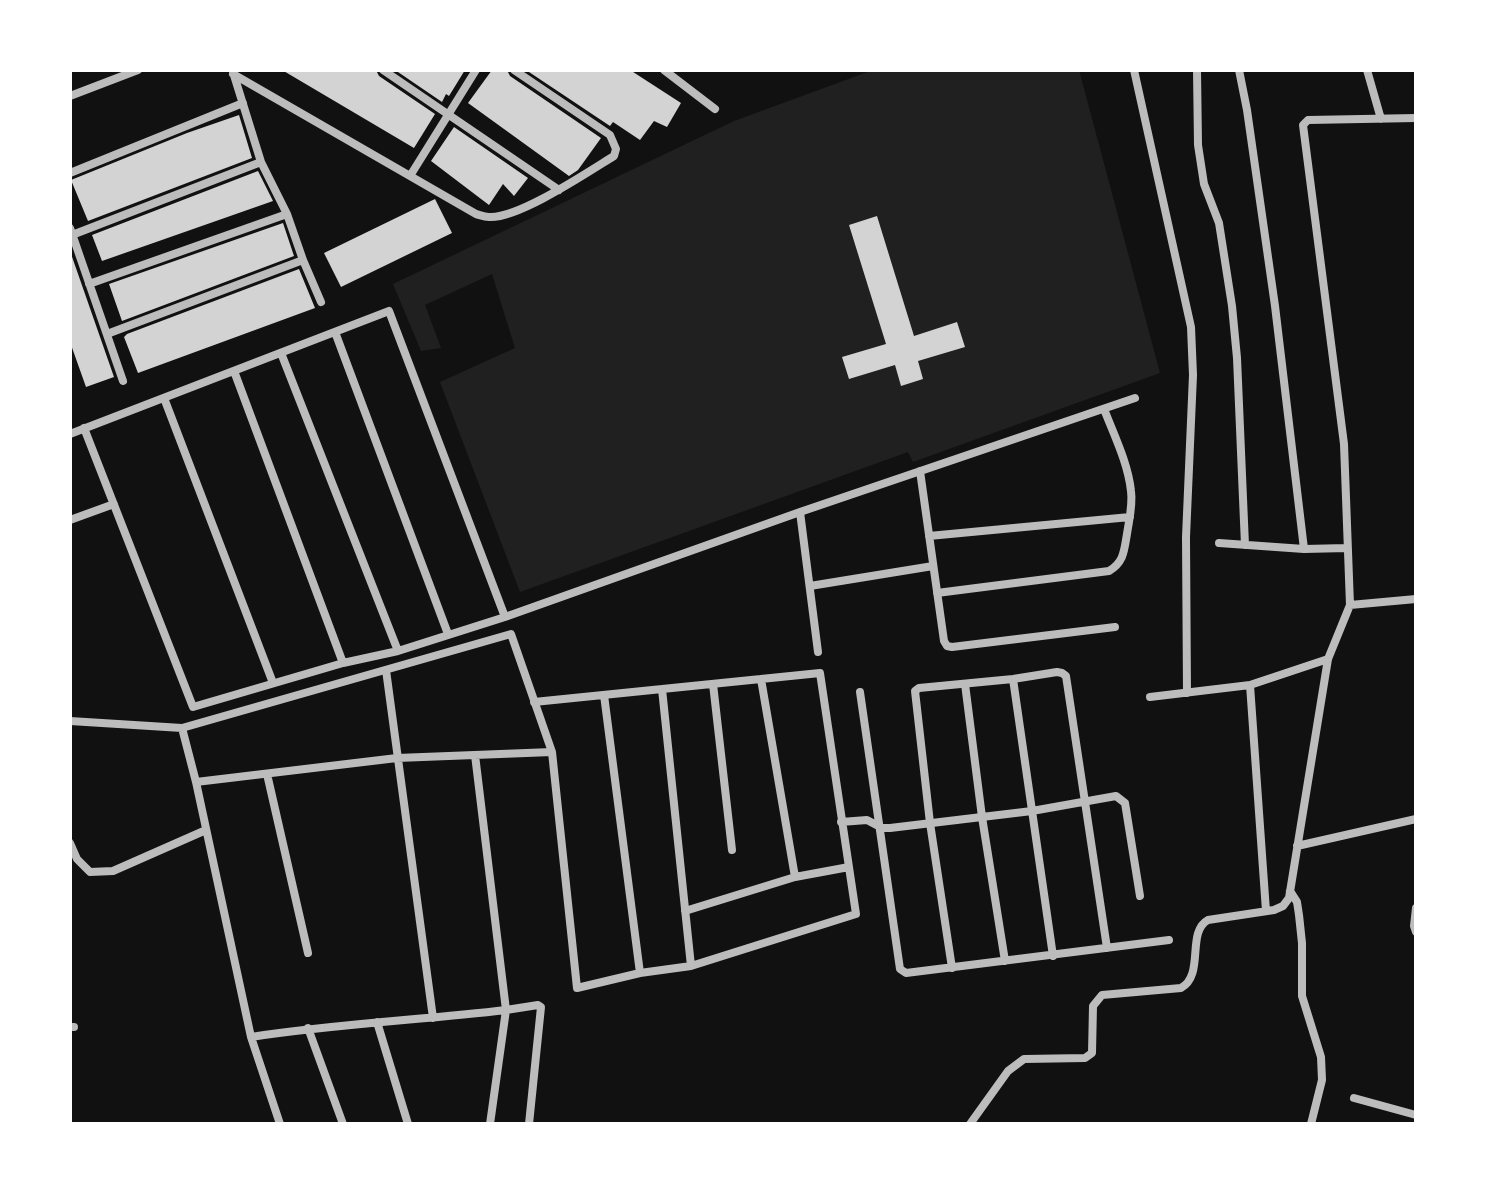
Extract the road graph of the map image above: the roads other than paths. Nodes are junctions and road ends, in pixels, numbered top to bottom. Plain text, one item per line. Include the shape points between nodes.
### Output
1 (138, 70) edge
2 (383, 70) edge
3 (476, 70) edge
4 (514, 70) edge
5 (664, 70) edge
6 (1134, 70) edge
7 (1197, 70) edge
8 (1239, 70) edge
9 (1367, 70) edge
10 (232, 72) edge
11 (70, 96) edge
12 (243, 103) junction
13 (715, 109) dead end
14 (448, 114) junction
15 (1416, 118) edge
16 (1381, 119) junction
17 (261, 162) junction
18 (70, 173) edge
19 (410, 176) junction
20 (559, 190) junction
21 (287, 214) junction
22 (71, 232) edge
23 (303, 260) junction
24 (89, 284) junction
25 (321, 302) dead end
26 (335, 332) junction
27 (107, 334) junction
28 (281, 353) junction
29 (234, 371) junction
30 (123, 381) dead end
31 (164, 398) junction
32 (1135, 398) dead end
33 (1104, 409) junction
34 (84, 428) junction
35 (70, 434) edge
36 (920, 471) junction
37 (114, 504) junction
38 (800, 512) junction
39 (1130, 517) junction
40 (70, 520) edge
41 (929, 536) junction
42 (1219, 543) dead end
43 (1245, 545) junction
44 (1347, 548) junction
45 (1304, 549) junction
46 (933, 566) junction
47 (810, 586) junction
48 (937, 593) junction
49 (1416, 599) edge
50 (1350, 605) junction
51 (505, 617) junction
52 (1115, 627) dead end
53 (448, 634) junction
54 (398, 651) junction
55 (818, 652) dead end
56 (1328, 659) junction
57 (343, 663) junction
58 (386, 670) junction
59 (761, 679) junction
60 (1013, 679) junction
61 (273, 683) junction
62 (713, 684) junction
63 (965, 684) junction
64 (1250, 685) junction
65 (662, 689) junction
66 (860, 692) dead end
67 (1187, 693) junction
68 (604, 695) junction
69 (1150, 697) dead end
70 (534, 702) junction
71 (70, 721) edge
72 (182, 728) junction
73 (552, 752) junction
74 (475, 755) junction
75 (397, 758) junction
76 (267, 774) junction
77 (196, 782) junction
78 (1086, 802) junction
79 (1032, 811) junction
80 (982, 817) junction
81 (1416, 819) edge
82 (841, 822) junction
83 (930, 823) junction
84 (878, 826) junction
85 (206, 830) junction
86 (70, 843) edge
87 (1297, 846) junction
88 (732, 850) dead end
89 (849, 867) junction
90 (795, 877) junction
91 (1290, 891) junction
92 (1140, 896) dead end
93 (1416, 908) edge
94 (685, 911) junction
95 (1266, 911) junction
96 (1416, 932) edge
97 (1169, 940) dead end
98 (1107, 948) junction
99 (308, 953) dead end
100 (1053, 956) junction
101 (1005, 961) junction
102 (691, 966) junction
103 (952, 968) junction
104 (640, 973) junction
105 (506, 1010) junction
106 (433, 1018) junction
107 (377, 1022) junction
108 (308, 1028) junction
109 (251, 1037) junction
110 (1354, 1098) dead end
111 (1416, 1115) edge
112 (280, 1124) edge
113 (343, 1124) edge
114 (408, 1124) edge
115 (490, 1124) edge
116 (529, 1124) edge
117 (970, 1124) edge
118 (1311, 1124) edge

1 - 11 street
2 - 14 street
3 - 14 street
4 - 20 street via 614,141 614,156
5 - 13 street
6 - 67 street via 1191,327
7 - 43 street via 1198,145 1204,184 1219,223 1232,306
8 - 45 street
9 - 16 street
10 - 12 street
10 - 19 street
12 - 17 street
12 - 18 street
14 - 19 street
14 - 20 street
15 - 16 street
16 - 44 street via 1308,120 1303,125 1344,444
17 - 21 street
17 - 22 street
19 - 20 street via 489,217
21 - 23 street
21 - 24 street
22 - 24 street
23 - 25 street
23 - 27 street
24 - 27 street
26 - 28 street
26 - 51 street via 389,311
26 - 53 street
27 - 30 street
28 - 29 street
28 - 54 street
29 - 31 street
29 - 57 street
31 - 34 street
31 - 61 street
32 - 33 street
33 - 36 street
33 - 39 street via 1131,489
34 - 35 street
34 - 37 street
36 - 38 street
36 - 41 street
37 - 40 street
37 - 61 street via 193,707
38 - 47 street
38 - 51 street
39 - 41 street
39 - 48 street via 1123,557 1109,571
41 - 46 street
42 - 43 street
43 - 45 street
44 - 45 street
44 - 50 street
46 - 47 street
46 - 48 street
47 - 55 street
48 - 52 street via 944,641 952,647
49 - 50 street
50 - 56 street
51 - 53 street
53 - 54 street
54 - 57 street
56 - 64 street
56 - 87 street
57 - 61 street
58 - 70 street via 511,634
58 - 72 street
58 - 75 street
59 - 62 street
59 - 82 street via 820,673
59 - 90 street
60 - 63 street
60 - 78 street via 1057,672 1066,676
60 - 79 street
62 - 65 street
62 - 88 street
63 - 80 street
63 - 83 street via 915,691
64 - 67 street
64 - 95 street
65 - 68 street
65 - 94 street
66 - 84 street
67 - 69 street
68 - 70 street
68 - 104 street
70 - 73 street
71 - 72 street
72 - 77 street
73 - 74 street
73 - 104 street via 577,988
74 - 75 street
74 - 105 street
75 - 76 street
75 - 106 street
76 - 77 street
76 - 99 street
77 - 85 street
78 - 79 street
78 - 92 street via 1116,796 1125,803
78 - 98 street
79 - 80 street
79 - 100 street
80 - 83 street
80 - 101 street
81 - 87 street
82 - 84 street via 867,820
82 - 89 street
83 - 84 street
83 - 103 street
84 - 103 street via 900,969 906,973
85 - 86 street via 113,871 90,872
85 - 109 street
87 - 91 street
89 - 90 street
89 - 102 street via 856,914
90 - 94 street
91 - 95 street via 1283,906
91 - 118 street via 1299,915 1303,1004 1321,1057 1322,1080
93 - 96 street
94 - 102 street
95 - 117 street via 1203,923 1186,986 1102,995 1093,1006 1092,1053 1085,1058 1024,1059 1008,1071
97 - 98 street
98 - 100 street
100 - 101 street
101 - 103 street
102 - 104 street
105 - 106 street
105 - 115 street
105 - 116 street via 541,1007
106 - 107 street
107 - 108 street
107 - 114 street
108 - 109 street
108 - 113 street
109 - 112 street
110 - 111 street

